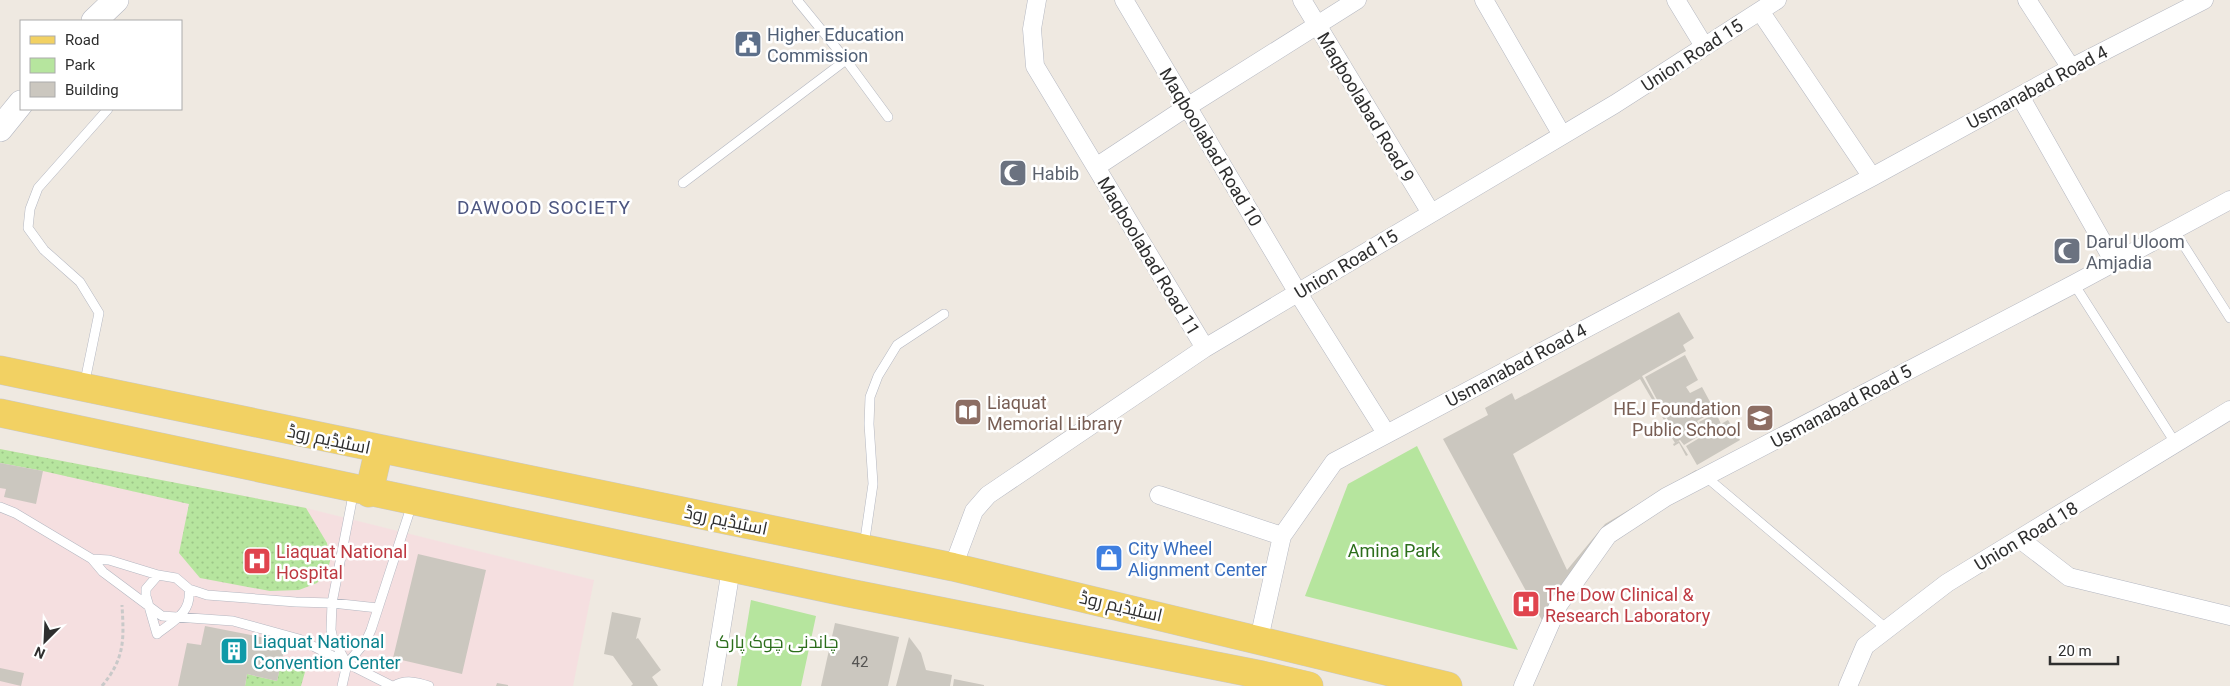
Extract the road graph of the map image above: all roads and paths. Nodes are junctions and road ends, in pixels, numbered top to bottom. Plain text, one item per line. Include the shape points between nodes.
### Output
1 (116, 0) edge
2 (797, 0) edge
3 (1037, 0) edge
4 (1124, 0) edge
5 (1302, 0) edge
6 (1357, 0) edge
7 (1484, 0) edge
8 (1676, 0) edge
9 (1777, 0) edge
10 (2026, 0) edge
11 (2204, 0) edge
12 (1760, 11) junction
13 (95, 20) edge
14 (1318, 26) junction
15 (1704, 46) junction
16 (846, 60) junction
17 (2071, 68) junction
18 (2020, 96) junction
19 (20, 104) edge
20 (1187, 107) junction
21 (107, 110) edge
22 (888, 117) dead end
23 (0, 129) edge
24 (1562, 135) junction
25 (1096, 167) junction
26 (1872, 177) junction
27 (683, 183) dead end
28 (2230, 200) edge
29 (1431, 213) junction
30 (2174, 230) junction
31 (2114, 262) junction
32 (2074, 284) junction
33 (1298, 293) junction
34 (944, 314) dead end
35 (2230, 318) edge
36 (1205, 348) junction
37 (0, 370) edge
38 (84, 388) junction
39 (2230, 410) edge
40 (0, 413) edge
41 (1386, 433) junction
42 (2176, 444) junction
43 (379, 449) junction
44 (1706, 476) junction
45 (362, 491) junction
46 (1159, 495) dead end
47 (413, 502) junction
48 (0, 507) edge
49 (1282, 536) junction
50 (2021, 540) junction
51 (863, 548) junction
52 (92, 559) junction
53 (953, 567) junction
54 (731, 569) junction
55 (158, 575) junction
56 (121, 586) junction
57 (189, 589) junction
58 (332, 603) junction
59 (150, 608) junction
60 (378, 608) junction
61 (179, 616) junction
62 (2230, 616) edge
63 (1887, 629) junction
64 (1259, 639) junction
65 (347, 664) junction
66 (1260, 680) edge
67 (102, 686) edge
68 (342, 686) edge
69 (393, 686) edge
70 (429, 686) edge
71 (712, 686) edge
72 (1309, 686) edge
73 (1448, 686) edge
74 (1523, 686) edge
75 (1848, 686) edge

1 - 13 main road
2 - 16 lane
3 - 25 street, Maqboolabad Road 11 via 1032,29 1035,66
4 - 20 street, Maqboolabad Road 10
5 - 14 street, Maqboolabad Road 9
6 - 14 street
7 - 24 street
8 - 15 street
9 - 12 street, Union Road 15
10 - 17 street
11 - 17 street, Usmanabad Road 4
12 - 15 street, Union Road 15
12 - 26 street
14 - 20 street
14 - 29 street, Maqboolabad Road 9
15 - 24 street, Union Road 15
16 - 22 lane
16 - 27 lane
17 - 18 street, Usmanabad Road 4
18 - 26 street, Usmanabad Road 4
18 - 31 street
19 - 23 main road
20 - 25 street
20 - 33 street, Maqboolabad Road 10
21 - 38 lane via 38,188 30,209 28,228 44,250 80,282 98,313
24 - 29 street, Union Road 15
25 - 36 street, Maqboolabad Road 11
26 - 41 street, Usmanabad Road 4
28 - 30 street, Usmanabad Road 5
29 - 33 street, Union Road 15
30 - 31 street, Usmanabad Road 5
30 - 35 lane
31 - 32 street, Usmanabad Road 5
32 - 42 lane
32 - 44 street, Usmanabad Road 5
33 - 36 street, Union Road 15
33 - 41 street
34 - 51 lane via 897,345 878,376 870,397 873,484
36 - 53 street, Union Road 15 via 988,495 974,511
37 - 38 main road, اسٹیڈیم روڈ
38 - 43 main road, اسٹیڈیم روڈ
39 - 42 street, Union Road 18
40 - 45 main road
41 - 49 street, Usmanabad Road 4 via 1334,462
42 - 50 street, Union Road 18
43 - 45 main road
43 - 51 main road, اسٹیڈیم روڈ
44 - 63 lane
44 - 74 street, Usmanabad Road 5 via 1666,497 1608,535 1559,604
45 - 47 main road
45 - 58 lane
46 - 49 street
47 - 54 main road
47 - 60 lane
48 - 52 lane
49 - 64 street, Usmanabad Road 4
50 - 62 street via 2069,577
50 - 63 street, Union Road 18 via 1947,583
51 - 53 main road, اسٹیڈیم روڈ
52 - 55 lane via 109,560
52 - 56 lane
53 - 64 main road, اسٹیڈیم روڈ
54 - 66 main road
54 - 71 street
55 - 57 lane via 176,578
55 - 59 lane via 146,589
56 - 59 lane
56 - 67 path via 124,630 121,653 117,667
57 - 58 lane via 207,595
57 - 61 lane via 189,605
58 - 60 lane
58 - 65 lane via 333,640
59 - 61 lane via 162,616
59 - 61 lane via 157,634
60 - 65 lane via 366,641
61 - 65 lane via 233,620 298,638
63 - 75 street, Union Road 18 via 1865,646
64 - 73 main road, اسٹیڈیم روڈ
65 - 68 lane
65 - 69 lane
66 - 72 main road
69 - 70 lane via 410,682

